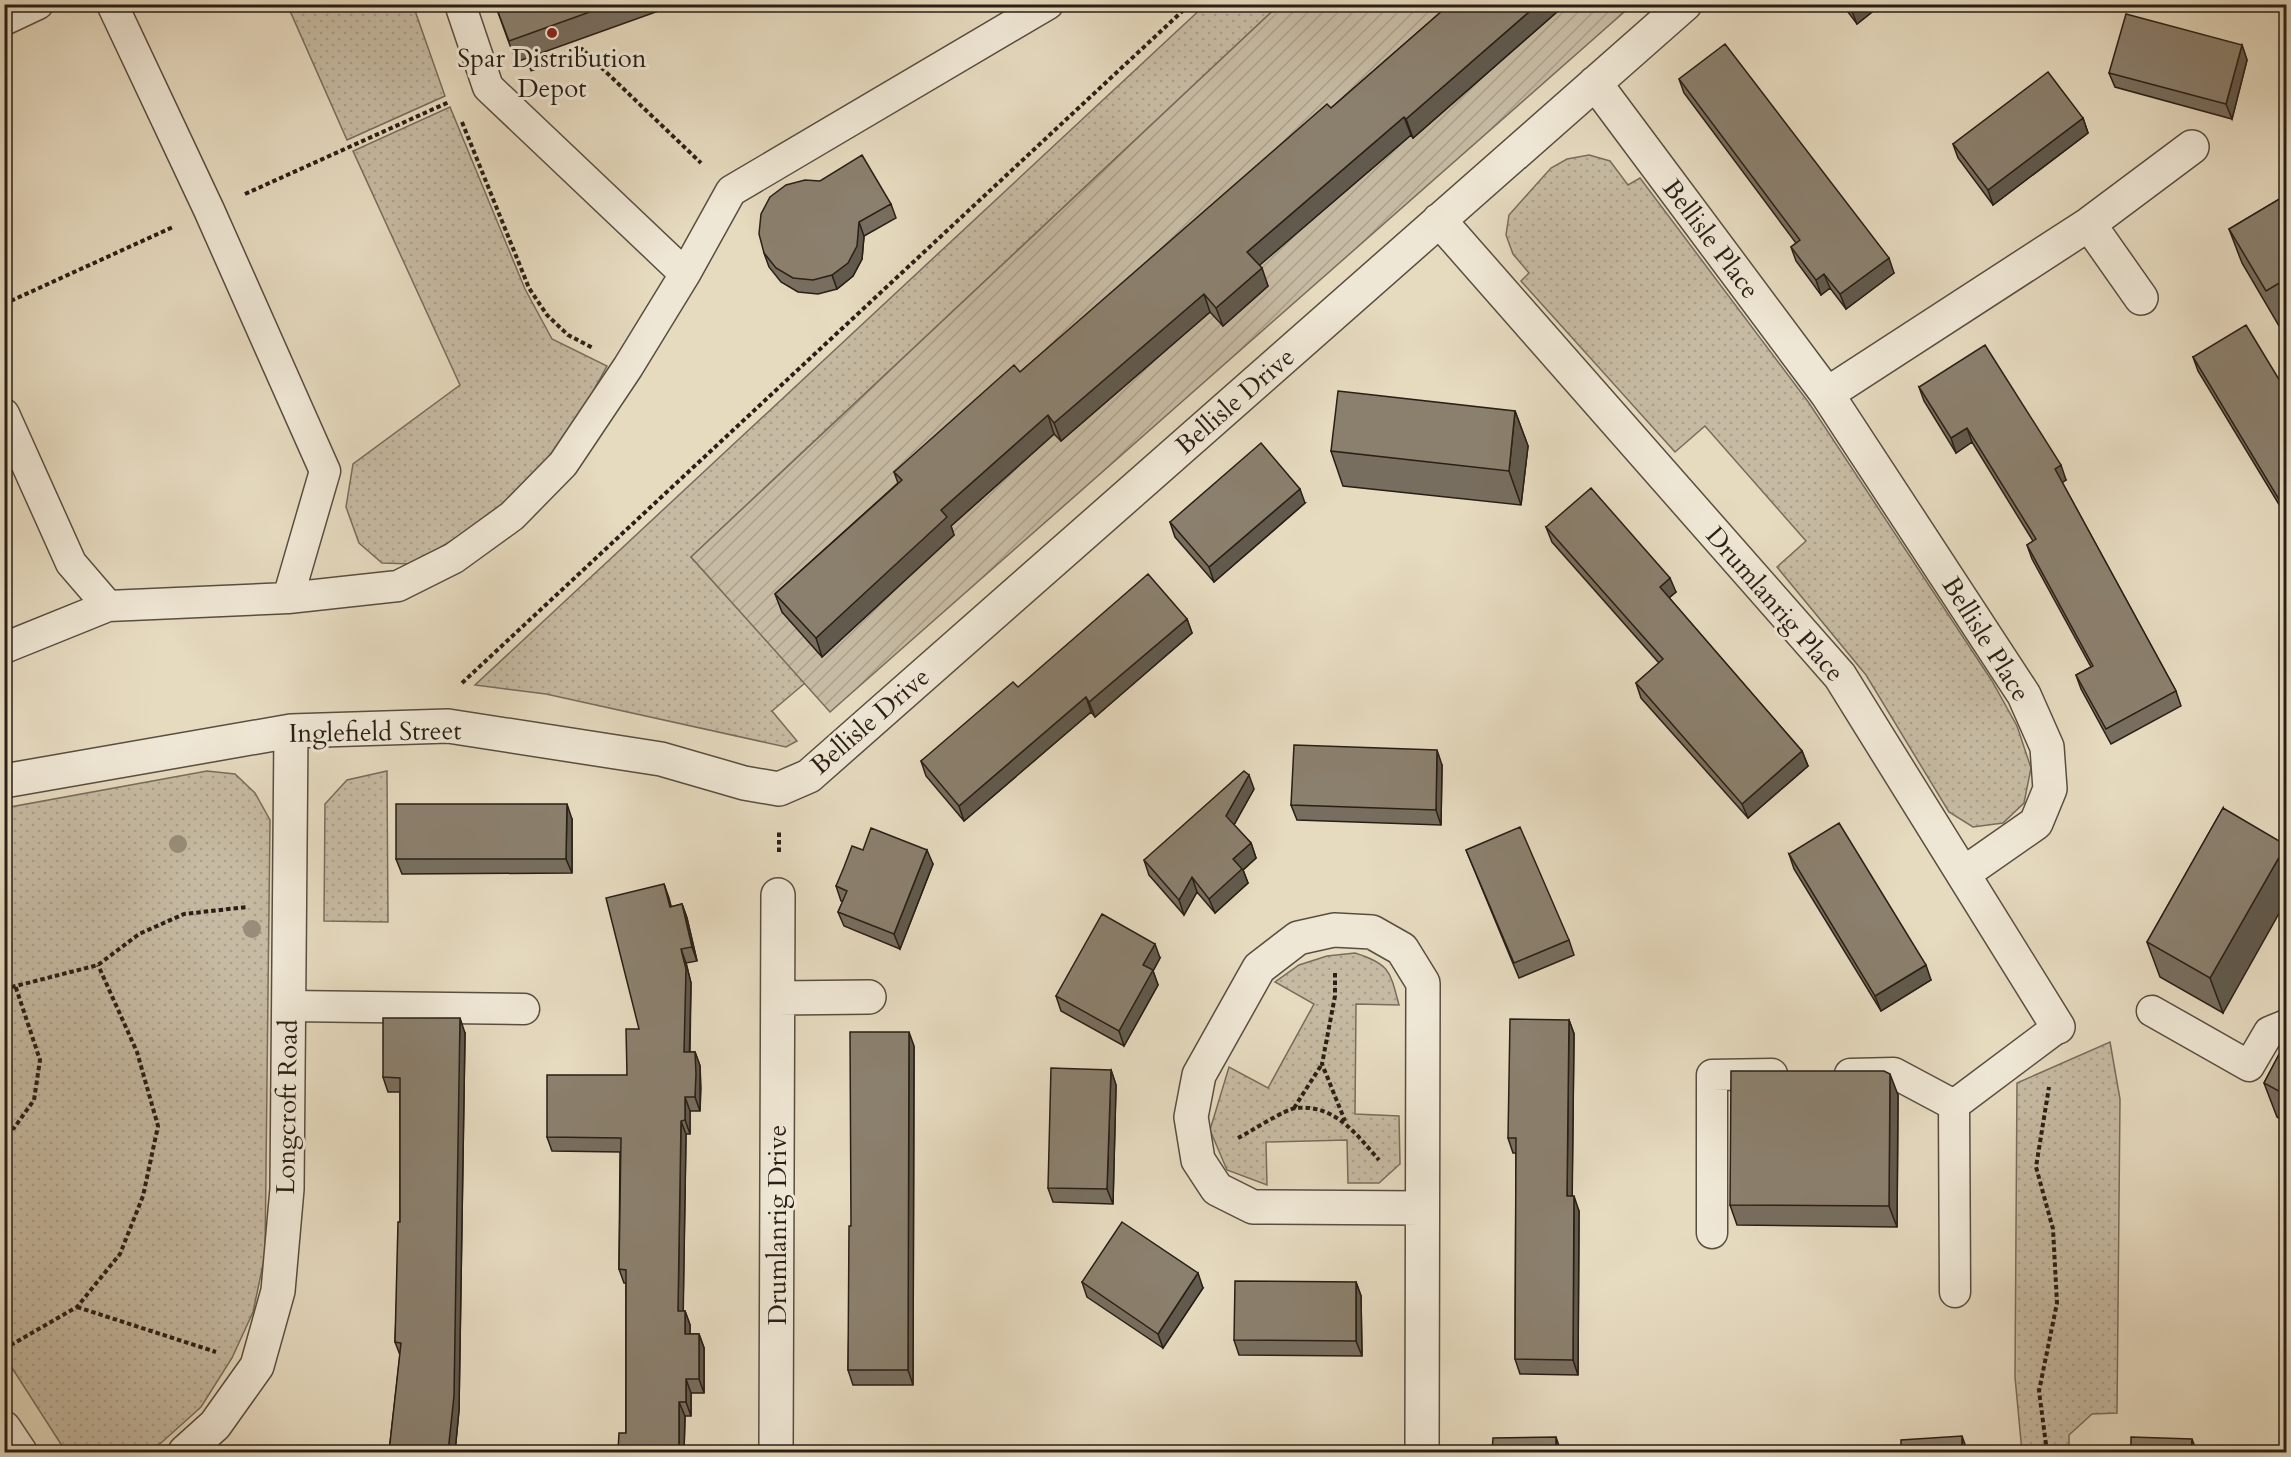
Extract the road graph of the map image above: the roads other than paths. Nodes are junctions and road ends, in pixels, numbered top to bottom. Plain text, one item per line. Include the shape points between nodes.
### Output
1 (38, 4) edge
2 (112, 4) edge
3 (460, 4) edge
4 (1048, 4) edge
5 (1685, 4) edge
6 (4, 20) edge
7 (1595, 83) junction
8 (2192, 147) dead end
9 (1439, 220) junction
10 (2089, 224) junction
11 (685, 274) junction
12 (2141, 298) dead end
13 (1827, 394) junction
14 (4, 414) edge
15 (288, 598) junction
16 (108, 606) junction
17 (4, 648) edge
18 (291, 731) junction
19 (4, 781) edge
20 (779, 789) joint
21 (1963, 874) junction
22 (778, 895) road end
23 (868, 997) dead end
24 (778, 998) junction
25 (289, 1006) junction
26 (524, 1009) dead end
27 (2152, 1011) dead end
28 (2286, 1024) edge
29 (2058, 1027) joint
30 (1954, 1105) junction
31 (1421, 1208) junction
32 (1712, 1233) dead end
33 (1955, 1292) dead end
34 (4, 1428) edge
35 (20, 1452) edge
36 (185, 1452) edge
37 (776, 1452) edge
38 (1422, 1452) edge

1 - 6 lane
2 - 15 lane via 325,471
3 - 11 lane via 488,87
4 - 11 lane via 732,191
5 - 7 street, Bellisle Drive
7 - 9 street, Bellisle Drive
7 - 13 street, Bellisle Place
8 - 10 street
9 - 20 street, Bellisle Drive via 810,776
9 - 21 street, Drumlanrig Place via 1840,676
10 - 12 street
10 - 13 street
11 - 15 lane via 563,464 512,516 454,558 398,586
13 - 21 street, Bellisle Place via 2024,695 2048,747 2050,789 2036,823
14 - 16 lane via 71,564
15 - 16 lane
16 - 17 lane
18 - 19 street, Inglefield Street
18 - 20 street, Inglefield Street via 448,726 661,759
18 - 25 street, Longcroft Road
21 - 29 street, Drumlanrig Place
22 - 24 street, Drumlanrig Drive
23 - 24 street
24 - 37 street, Drumlanrig Drive
25 - 26 lane
25 - 36 street, Longcroft Road via 287,1189 278,1291 257,1366 215,1425
27 - 28 lane via 2249,1066 2269,1032
29 - 30 lane
30 - 32 lane via 1894,1073 1712,1075
30 - 33 lane
31 - 31 street via 1253,1207 1217,1189 1198,1160 1191,1117 1199,1075 1259,968 1298,938 1335,930 1372,932 1402,949 1423,983
31 - 38 street
34 - 35 street

